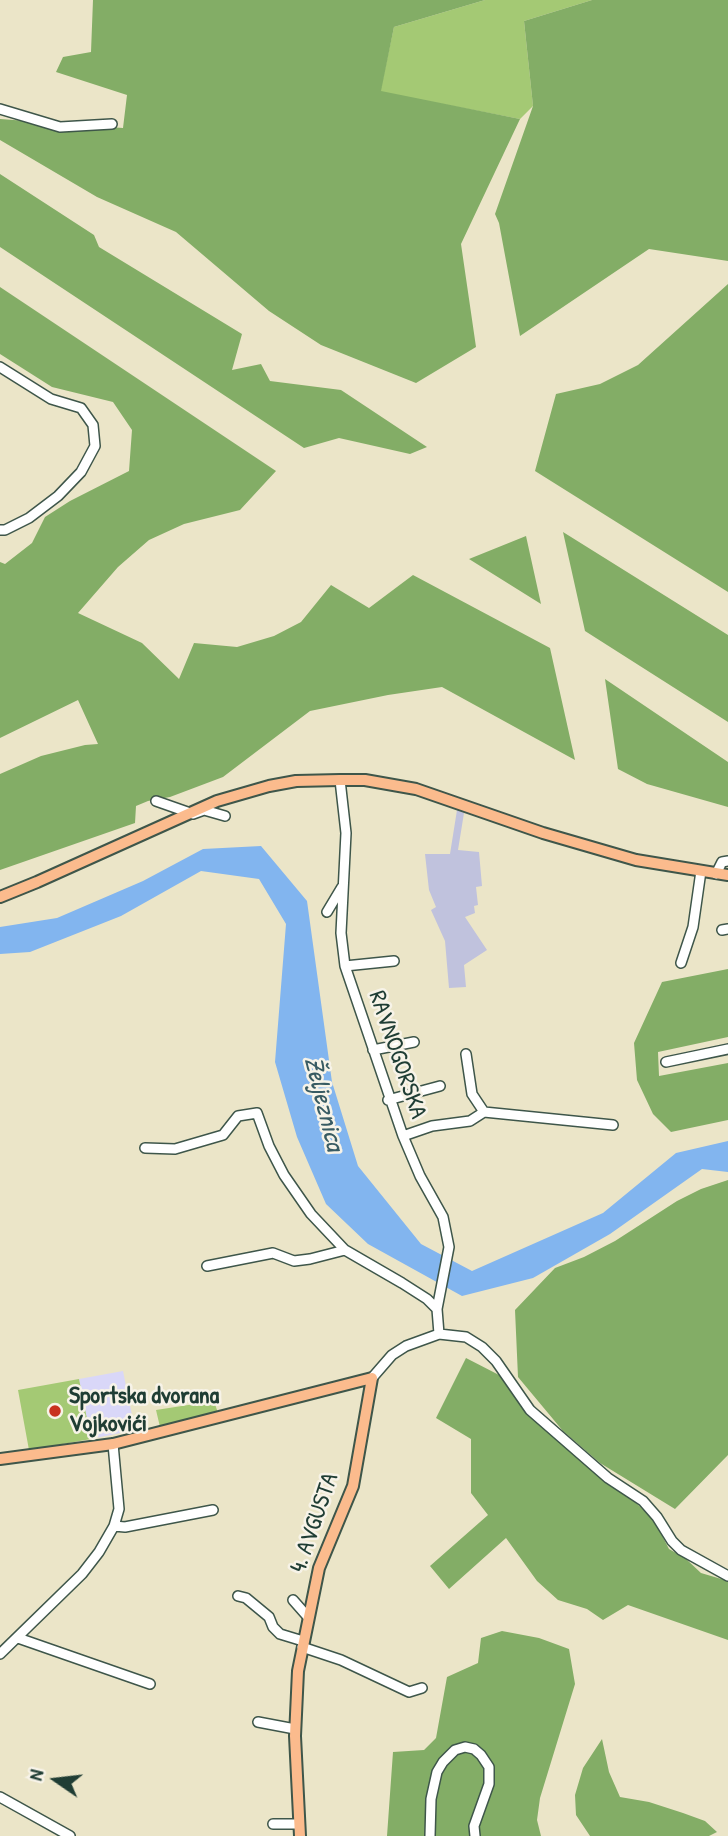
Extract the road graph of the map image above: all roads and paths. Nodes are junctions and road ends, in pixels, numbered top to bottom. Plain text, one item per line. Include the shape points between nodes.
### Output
1 (0, 109) edge
2 (112, 124) dead end
3 (0, 367) edge
4 (0, 530) edge
5 (340, 780) junction
6 (156, 801) dead end
7 (188, 812) junction
8 (225, 816) dead end
9 (728, 861) edge
10 (701, 871) junction
11 (722, 875) edge
12 (343, 885) junction
13 (0, 897) edge
14 (327, 912) dead end
15 (394, 961) dead end
16 (681, 963) dead end
17 (345, 967) junction
18 (414, 1042) dead end
19 (728, 1049) edge
20 (373, 1050) junction
21 (466, 1054) dead end
22 (666, 1062) dead end
23 (440, 1086) dead end
24 (388, 1100) junction
25 (484, 1112) junction
26 (613, 1125) dead end
27 (403, 1136) junction
28 (145, 1148) dead end
29 (345, 1250) junction
30 (207, 1266) dead end
31 (438, 1305) junction
32 (439, 1334) junction
33 (372, 1378) junction
34 (113, 1444) junction
35 (0, 1459) edge
36 (213, 1510) dead end
37 (114, 1526) junction
38 (728, 1576) edge
39 (238, 1596) dead end
40 (293, 1600) dead end
41 (308, 1617) junction
42 (18, 1638) junction
43 (303, 1644) junction
44 (0, 1654) edge
45 (341, 1660) junction
46 (351, 1671) dead end
47 (150, 1684) dead end
48 (422, 1688) dead end
49 (258, 1722) dead end
50 (295, 1729) junction
51 (0, 1797) edge
52 (273, 1824) dead end
53 (299, 1830) edge
54 (70, 1836) edge
55 (430, 1836) edge
56 (475, 1836) edge

1 - 2 street via 60,127
3 - 4 street via 51,400 81,408 93,425 95,446 81,472 58,496 29,518
5 - 7 main road via 269,786
5 - 10 main road via 416,789 636,860
5 - 12 street, RAVNOGORSKA via 346,833
6 - 7 street
7 - 8 street via 204,810
7 - 13 main road
9 - 11 street via 722,862
10 - 11 main road
10 - 16 street via 693,927
12 - 14 street
12 - 17 street, RAVNOGORSKA
15 - 17 street
17 - 20 street, RAVNOGORSKA
18 - 20 street
19 - 22 street
20 - 24 street, RAVNOGORSKA
21 - 25 street via 472,1094
23 - 24 street
24 - 27 street, RAVNOGORSKA
25 - 26 street
25 - 27 street via 470,1121
27 - 31 street, RAVNOGORSKA via 443,1217 449,1247
28 - 29 street via 175,1149 223,1135 238,1115 257,1113 284,1175 311,1214
29 - 30 street via 294,1261 273,1253
29 - 31 street
31 - 32 street, RAVNOGORSKA
32 - 33 street via 406,1346
32 - 38 street via 466,1337 482,1347 530,1410 608,1478 643,1501 681,1550
33 - 34 main road
33 - 41 main road, 4. AVGUSTA via 353,1486 319,1568
34 - 35 main road
34 - 37 street via 119,1510
36 - 37 street
37 - 42 street via 82,1574
39 - 43 street via 269,1617 280,1634
40 - 41 street
41 - 43 main road, 4. AVGUSTA
42 - 44 street
42 - 47 street
43 - 45 street
43 - 50 main road, 4. AVGUSTA
45 - 46 street
45 - 48 street via 409,1692
49 - 50 street
50 - 53 main road, 4. AVGUSTA
51 - 54 street
52 - 53 street
55 - 56 street via 437,1772 455,1749 465,1748 474,1749 489,1767

